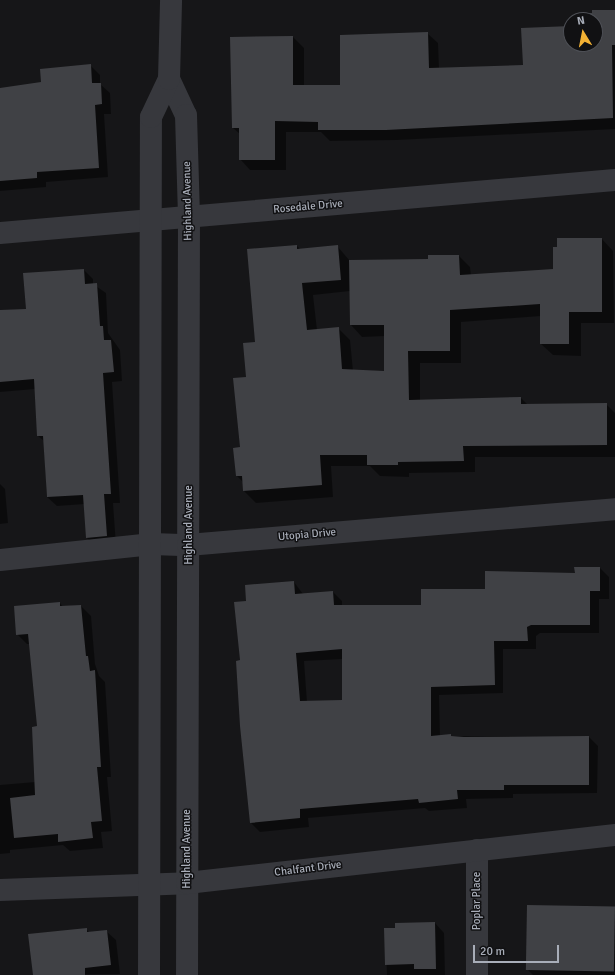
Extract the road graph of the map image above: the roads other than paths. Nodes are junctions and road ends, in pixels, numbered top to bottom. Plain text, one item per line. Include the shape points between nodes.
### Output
1 (171, 0) edge
2 (169, 79) junction
3 (615, 180) edge
4 (190, 218) junction
5 (149, 220) junction
6 (0, 233) edge
7 (615, 509) edge
8 (152, 544) junction
9 (188, 544) junction
10 (0, 560) edge
11 (615, 835) edge
12 (477, 850) junction
13 (187, 883) junction
14 (149, 886) junction
15 (0, 890) edge
16 (149, 975) edge
17 (187, 975) edge
18 (477, 975) edge

1 - 2 street, Highland Avenue
2 - 4 street, Highland Avenue via 186,115
2 - 5 street, Highland Avenue via 152,117
3 - 4 street, Rosedale Drive
4 - 5 street, Rosedale Drive
4 - 9 street, Highland Avenue
5 - 6 street, Rosedale Drive
5 - 8 street, Highland Avenue
7 - 9 street, Utopia Drive
8 - 9 street, Utopia Drive
8 - 10 street, Utopia Drive
8 - 14 street, Highland Avenue
9 - 13 street, Highland Avenue
11 - 12 street, Chalfant Drive
12 - 13 street, Chalfant Drive
12 - 18 street, Poplar Place
13 - 14 street, Chalfant Drive
13 - 17 street, Highland Avenue
14 - 15 street, Chalfant Drive
14 - 16 street, Highland Avenue

